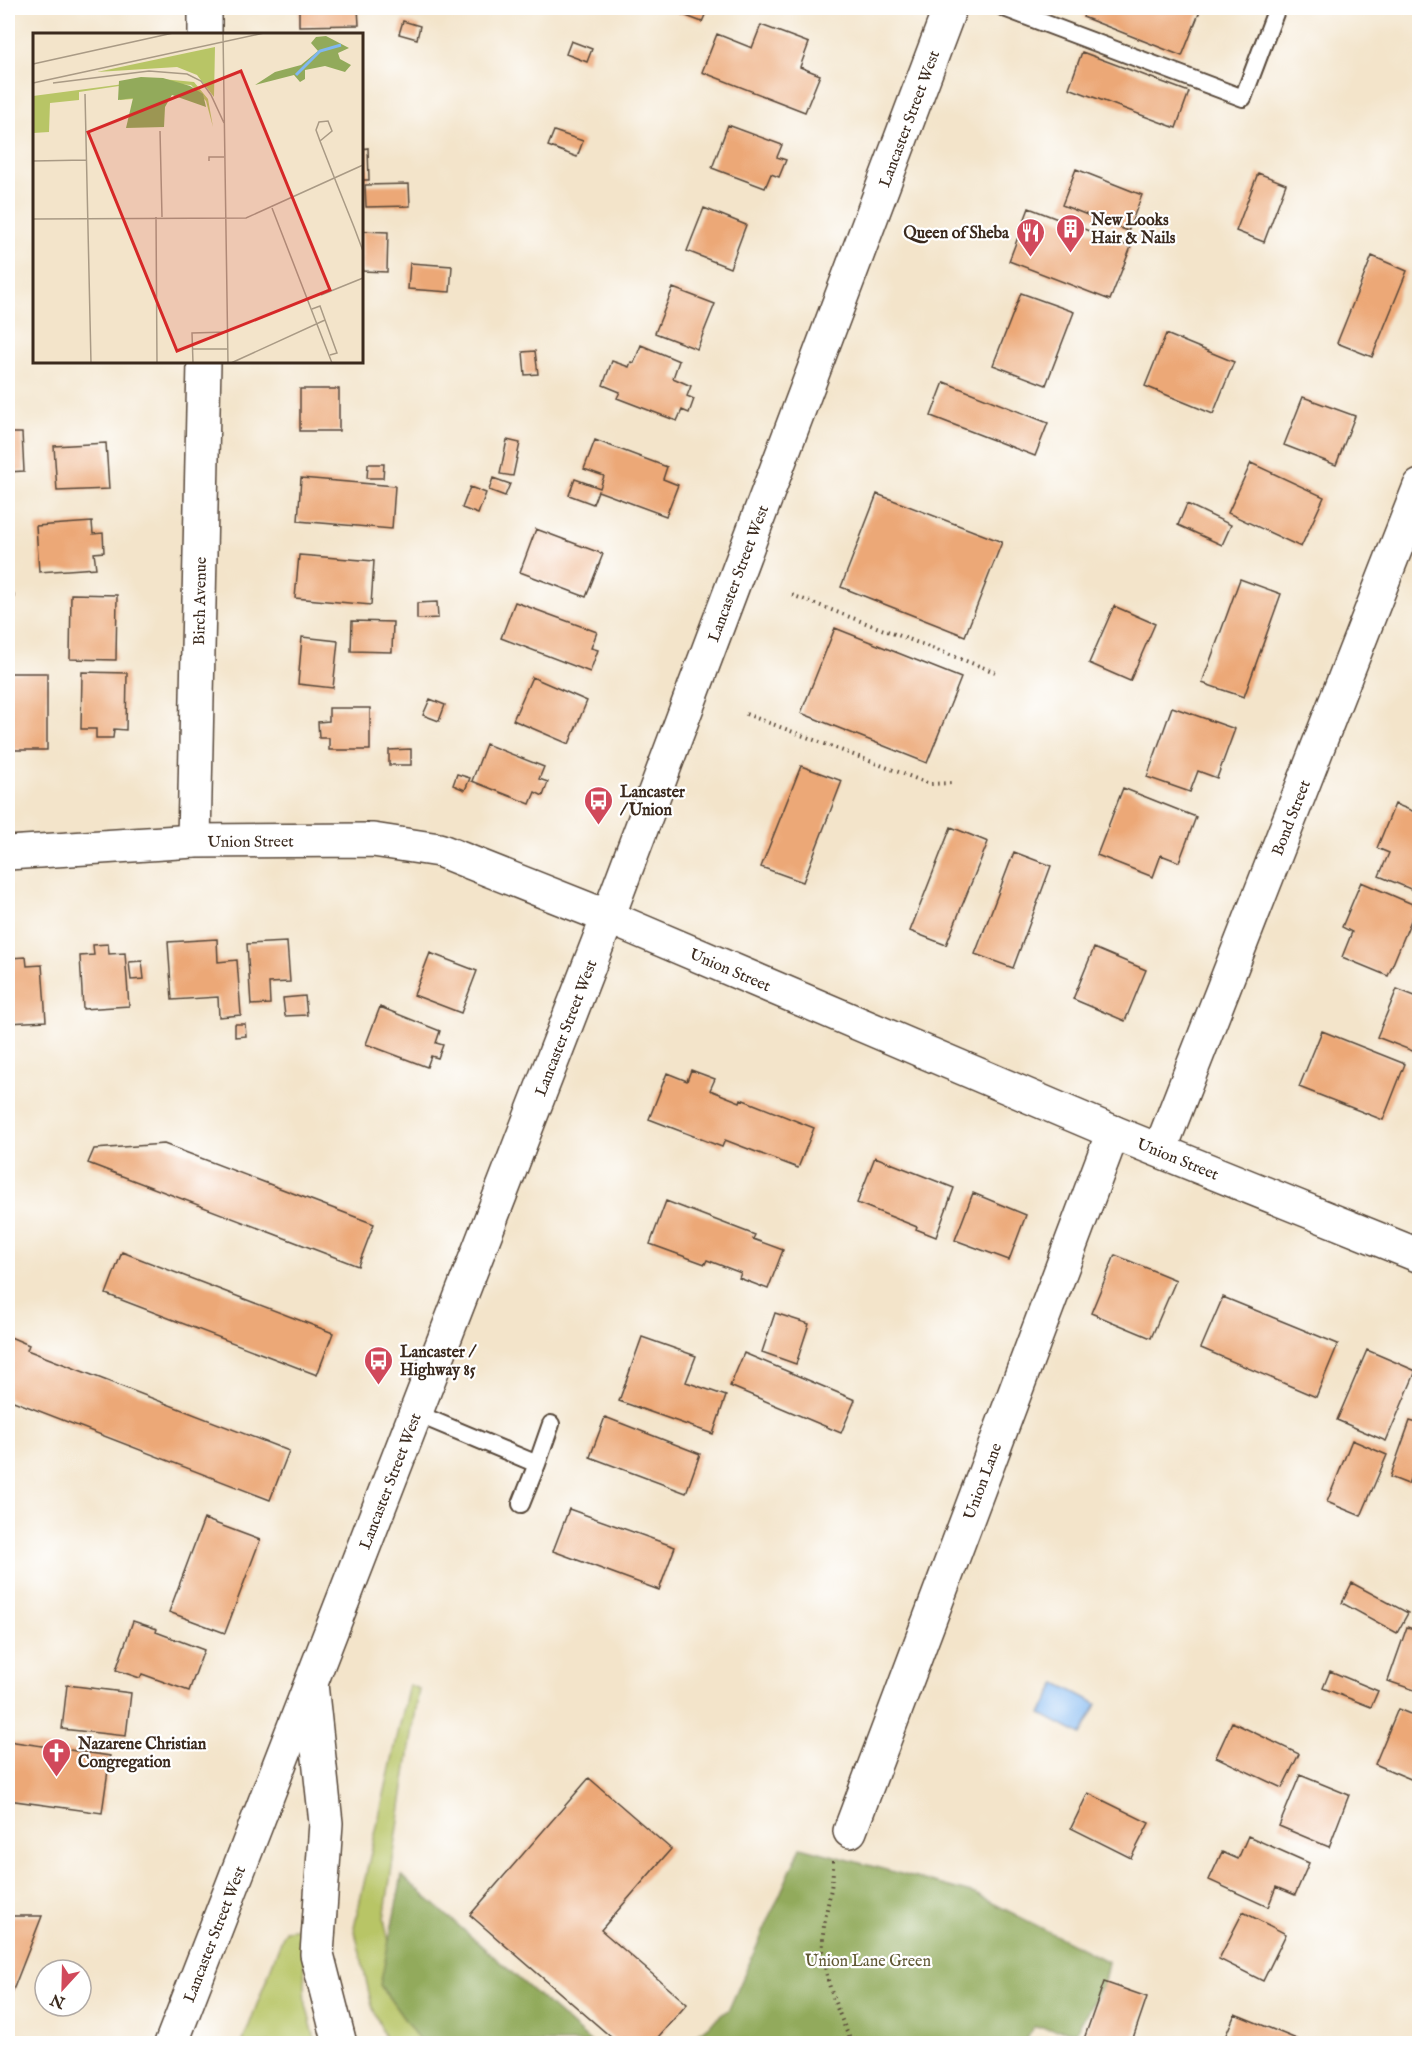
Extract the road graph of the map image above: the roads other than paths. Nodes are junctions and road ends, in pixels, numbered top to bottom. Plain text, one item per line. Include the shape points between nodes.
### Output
1 (205, 8) edge
2 (950, 8) edge
3 (1004, 8) edge
4 (1277, 8) edge
5 (205, 33) edge
6 (204, 363) edge
7 (1419, 486) edge
8 (194, 841) junction
9 (8, 853) edge
10 (608, 917) junction
11 (1113, 1132) junction
12 (1160, 1150) junction
13 (1419, 1256) edge
14 (415, 1413) junction
15 (551, 1424) dead end
16 (537, 1464) junction
17 (521, 1504) dead end
18 (311, 1684) junction
19 (850, 1831) road end
20 (171, 2043) edge
21 (340, 2043) edge

1 - 5 main road
2 - 10 main road, Lancaster Street West
3 - 4 lane via 1244,98
6 - 8 main road, Birch Avenue
7 - 12 main road, Bond Street
8 - 9 main road, Union Street
8 - 10 main road, Union Street via 373,840 440,850
10 - 11 main road, Union Street
10 - 14 main road, Lancaster Street West
11 - 12 main road, Union Street
11 - 19 main road, Union Lane
12 - 13 main road, Union Street
14 - 16 lane
14 - 18 main road, Lancaster Street West
15 - 16 lane
16 - 17 lane
18 - 20 main road, Lancaster Street West
18 - 21 main road via 326,1823 317,1954

